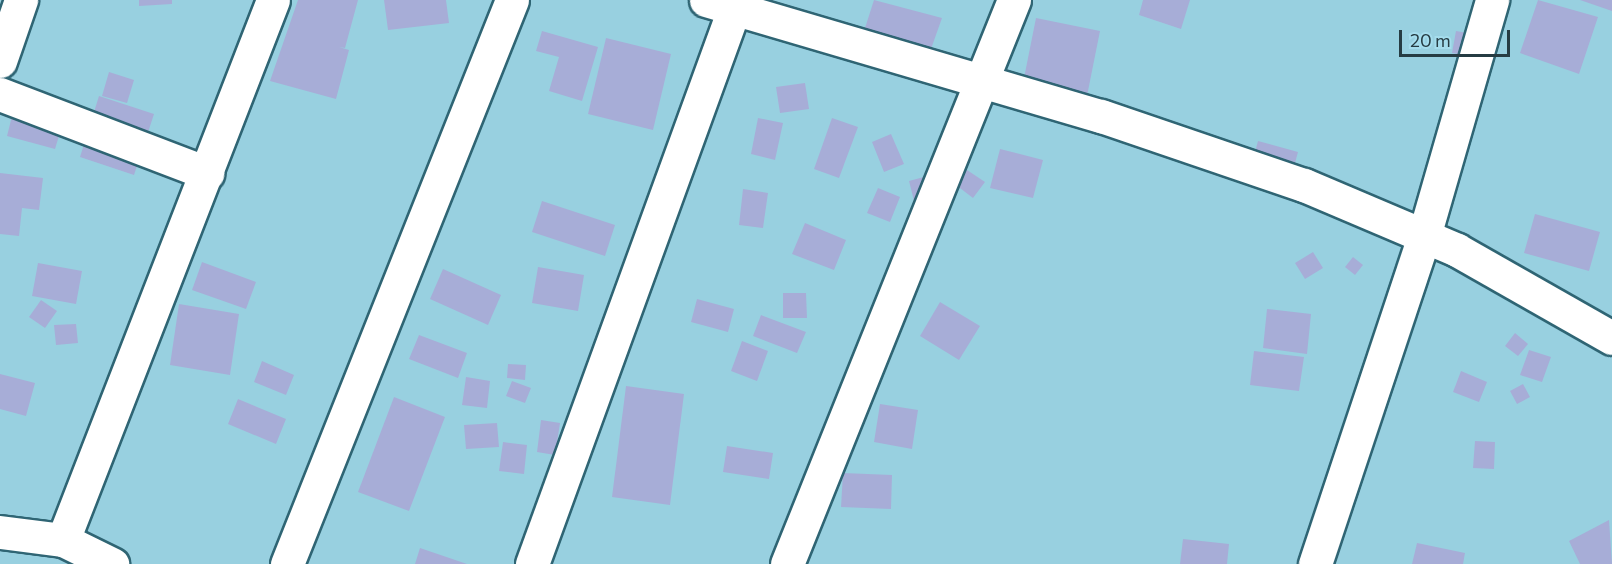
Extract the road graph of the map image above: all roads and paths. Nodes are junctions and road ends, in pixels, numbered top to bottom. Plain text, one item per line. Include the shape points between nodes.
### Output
1 (21, 0) edge
2 (273, 0) edge
3 (512, 0) edge
4 (1014, 0) edge
5 (1492, 0) edge
6 (720, 4) edge
7 (0, 61) edge
8 (982, 81) junction
9 (0, 94) edge
10 (207, 173) junction
11 (1424, 236) junction
12 (1612, 338) edge
13 (0, 532) edge
14 (63, 540) junction
15 (112, 564) edge
16 (287, 564) edge
17 (532, 564) edge
18 (786, 564) edge
19 (1315, 564) edge

1 - 7 street
2 - 10 street
3 - 16 street
4 - 8 street
5 - 11 street
6 - 8 street
6 - 17 street
8 - 11 street via 1304,185
8 - 18 street
9 - 10 street
10 - 14 street
11 - 12 street
11 - 19 street
13 - 14 street
14 - 15 street

